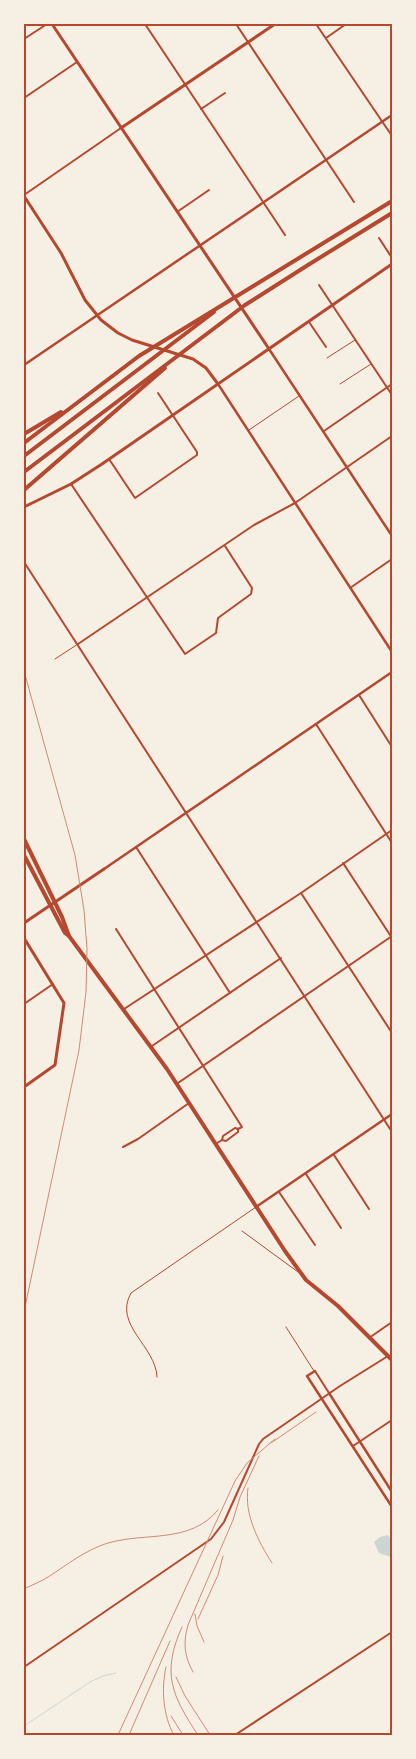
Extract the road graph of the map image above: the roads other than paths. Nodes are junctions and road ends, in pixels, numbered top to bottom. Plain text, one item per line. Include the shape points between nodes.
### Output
1 (47, 24) edge
2 (52, 24) edge
3 (145, 24) edge
4 (236, 24) edge
5 (275, 24) edge
6 (316, 24) edge
7 (346, 24) edge
8 (326, 38) junction
9 (24, 39) edge
10 (248, 42) junction
11 (77, 62) junction
12 (185, 85) junction
13 (225, 93) dead end
14 (24, 98) edge
15 (201, 109) junction
16 (392, 115) edge
17 (382, 122) junction
18 (121, 128) junction
19 (392, 136) edge
20 (326, 160) junction
21 (209, 190) dead end
22 (24, 195) edge
23 (392, 201) edge
24 (264, 202) junction
25 (354, 202) dead end
26 (177, 212) junction
27 (392, 213) edge
28 (285, 235) dead end
29 (379, 238) dead end
30 (200, 246) junction
31 (392, 258) edge
32 (392, 264) edge
33 (319, 285) dead end
34 (229, 300) junction
35 (333, 306) junction
36 (97, 316) junction
37 (309, 322) junction
38 (199, 339) junction
39 (355, 340) junction
40 (326, 347) dead end
41 (269, 349) junction
42 (327, 358) dead end
43 (24, 364) edge
44 (371, 364) junction
45 (218, 384) junction
46 (340, 384) dead end
47 (392, 384) edge
48 (388, 388) junction
49 (158, 393) dead end
50 (88, 394) junction
51 (300, 395) junction
52 (392, 395) edge
53 (173, 415) junction
54 (248, 430) junction
55 (324, 431) junction
56 (24, 434) edge
57 (392, 436) edge
58 (25, 442) edge
59 (24, 456) edge
60 (109, 459) junction
61 (348, 466) junction
62 (24, 472) edge
63 (71, 484) junction
64 (24, 490) edge
65 (295, 503) junction
66 (24, 507) edge
67 (392, 536) edge
68 (225, 546) junction
69 (392, 559) edge
70 (24, 562) edge
71 (350, 588) junction
72 (147, 599) junction
73 (78, 644) junction
74 (392, 652) edge
75 (56, 659) dead end
76 (392, 672) edge
77 (359, 695) junction
78 (316, 724) junction
79 (392, 747) edge
80 (187, 812) junction
81 (392, 830) edge
82 (386, 834) junction
83 (24, 839) edge
84 (392, 843) edge
85 (136, 847) junction
86 (26, 848) edge
87 (24, 855) edge
88 (344, 863) junction
89 (104, 869) joint
90 (302, 893) junction
91 (55, 903) junction
92 (50, 906) junction
93 (257, 922) junction
94 (24, 923) edge
95 (116, 929) dead end
96 (69, 936) junction
97 (392, 937) edge
98 (24, 938) edge
99 (206, 955) junction
100 (280, 958) junction
101 (349, 966) junction
102 (53, 984) junction
103 (154, 989) junction
104 (230, 993) junction
105 (305, 996) junction
106 (24, 1004) edge
107 (124, 1009) junction
108 (179, 1028) junction
109 (392, 1033) edge
110 (152, 1046) junction
111 (203, 1066) junction
112 (177, 1084) junction
113 (24, 1087) edge
114 (189, 1103) junction
115 (392, 1114) edge
116 (384, 1120) junction
117 (238, 1129) junction
118 (392, 1132) edge
119 (222, 1140) junction
120 (216, 1144) junction
121 (123, 1147) dead end
122 (334, 1154) junction
123 (306, 1174) junction
124 (279, 1192) junction
125 (256, 1207) junction
126 (369, 1209) dead end
127 (341, 1228) dead end
128 (242, 1231) dead end
129 (315, 1245) dead end
130 (302, 1274) junction
131 (392, 1322) edge
132 (286, 1327) dead end
133 (369, 1338) junction
134 (388, 1356) junction
135 (392, 1360) edge
136 (315, 1371) junction
137 (157, 1377) dead end
138 (329, 1393) junction
139 (321, 1399) junction
140 (392, 1420) edge
141 (360, 1440) junction
142 (353, 1446) junction
143 (392, 1492) edge
144 (392, 1507) edge
145 (392, 1632) edge
146 (24, 1667) edge
147 (235, 1735) edge

1 - 9 street
2 - 11 main road
3 - 12 street
4 - 10 street
5 - 10 main road
6 - 8 street
7 - 8 street
8 - 17 street
10 - 12 main road
10 - 20 street
11 - 14 street
11 - 18 main road
12 - 15 street
12 - 18 main road
13 - 15 street
15 - 24 street
16 - 17 street
17 - 19 street
17 - 20 street
18 - 22 street
18 - 26 main road
20 - 24 street
20 - 25 street
21 - 26 street
22 - 36 main road
23 - 34 main road
24 - 28 street
24 - 30 street
26 - 30 main road
27 - 38 main road via 288,277
29 - 31 street
30 - 36 street
30 - 41 main road
32 - 35 main road
33 - 35 street
34 - 50 main road via 139,356
34 - 59 main road
35 - 37 main road
35 - 39 street
36 - 43 street
36 - 45 main road via 118,332 141,343 193,360 206,368
37 - 40 street
37 - 41 main road
38 - 62 main road
38 - 64 main road
39 - 42 lane
39 - 44 street
41 - 45 main road
41 - 51 street
44 - 46 lane
44 - 48 street
45 - 53 main road
45 - 54 street
47 - 48 street
48 - 52 street
48 - 55 street
49 - 53 street
50 - 56 main road
50 - 58 main road
51 - 54 lane
51 - 55 street
53 - 60 main road
53 - 60 street via 197,455 135,498
54 - 65 street
55 - 61 street
57 - 61 street
60 - 63 main road
61 - 65 street
61 - 67 street
63 - 66 main road
63 - 72 street
65 - 68 street
65 - 71 street
68 - 72 street
68 - 72 street via 252,593 217,619 216,633 184,654
69 - 71 street
70 - 73 street
71 - 74 street
72 - 73 street
73 - 75 lane
73 - 80 street
76 - 77 street
77 - 78 street
77 - 79 street
78 - 80 street
78 - 82 street
80 - 85 street
80 - 93 street
81 - 82 street
82 - 84 street
82 - 88 street
83 - 86 main road
85 - 89 street
85 - 99 street
86 - 91 main road
87 - 92 main road
88 - 90 street
88 - 97 street
89 - 91 main road
90 - 93 street
90 - 101 street
91 - 92 main road
91 - 96 main road
92 - 94 main road
92 - 96 main road via 64,933
93 - 99 street
93 - 100 street
95 - 103 street
96 - 107 main road
97 - 101 street
98 - 102 main road
99 - 103 street
99 - 104 street
100 - 104 street
100 - 105 street
101 - 105 street
101 - 109 street
102 - 106 street
102 - 113 main road via 64,1003 56,1065
103 - 107 street
103 - 108 street
104 - 108 street
105 - 111 street
105 - 116 street
107 - 110 main road
108 - 110 street
108 - 111 street
110 - 112 main road
111 - 112 street
111 - 117 street via 242,1127
112 - 114 main road
114 - 120 main road
114 - 121 street
115 - 116 street
116 - 118 street
116 - 122 street
117 - 119 street via 223,1136
117 - 119 street via 226,1141
119 - 120 street
120 - 125 main road
122 - 123 street
122 - 126 street
123 - 124 street
123 - 127 street
124 - 125 street
124 - 129 street
125 - 130 main road
125 - 137 lane via 131,1292 126,1307 128,1320 156,1367
128 - 130 lane
130 - 133 main road
131 - 133 street
132 - 136 lane
133 - 134 main road
134 - 135 main road
134 - 138 street
136 - 138 street
136 - 139 street via 307,1376
138 - 139 street
138 - 141 street
139 - 142 street
139 - 146 street via 259,1444 224,1522 214,1536
140 - 141 street
141 - 142 street
141 - 143 street
142 - 144 street
145 - 147 street

